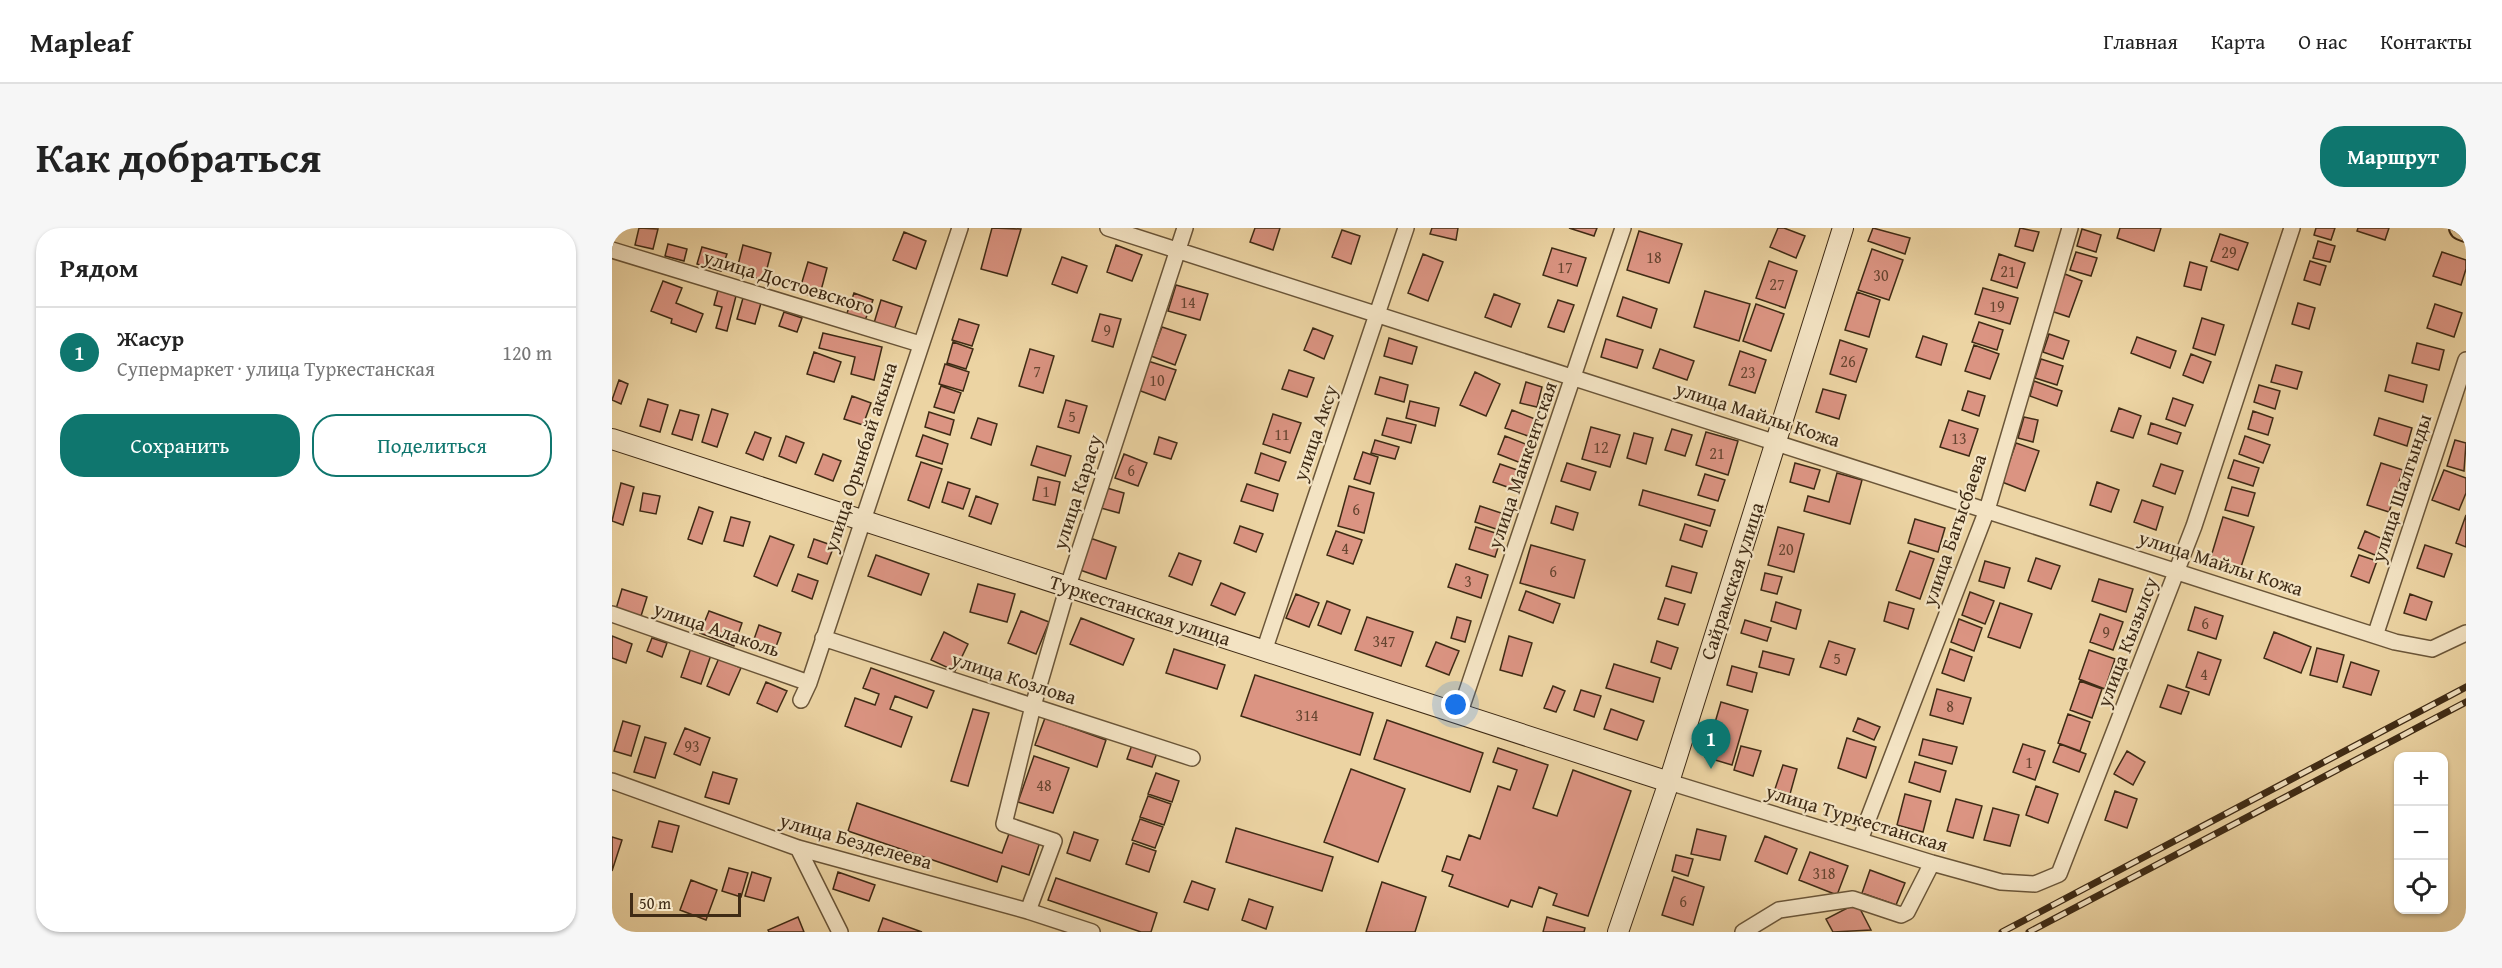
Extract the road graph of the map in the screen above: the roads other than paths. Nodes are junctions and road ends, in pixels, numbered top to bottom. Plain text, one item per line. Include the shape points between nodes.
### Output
1 (960, 228) edge
2 (1108, 228) edge
3 (1185, 228) edge
4 (1406, 228) edge
5 (1623, 228) edge
6 (1843, 228) edge
7 (2070, 228) edge
8 (2292, 228) edge
9 (2460, 228) edge
10 (2466, 230) edge
11 (612, 250) edge
12 (1178, 250) junction
13 (1377, 314) junction
14 (920, 344) junction
15 (2466, 360) edge
16 (1574, 377) junction
17 (612, 439) edge
18 (1776, 441) junction
19 (1987, 510) junction
20 (861, 520) junction
21 (2177, 571) junction
22 (1068, 586) junction
23 (612, 614) edge
24 (2377, 630) dead end
25 (2466, 633) edge
26 (823, 638) junction
27 (1263, 651) junction
28 (809, 683) junction
29 (801, 700) dead end
30 (1033, 706) junction
31 (1459, 715) junction
32 (1192, 758) dead end
33 (612, 781) edge
34 (1669, 782) junction
35 (1860, 840) junction
36 (798, 848) junction
37 (1932, 863) junction
38 (2035, 884) joint
39 (1028, 911) junction
40 (840, 932) edge
41 (1092, 932) edge
42 (1618, 932) edge
43 (1743, 932) edge

1 - 14 street, улица Орынбай акына
2 - 12 street, улица Майлы Кожа
3 - 12 street, улица Карасу
4 - 13 street, улица Аксу
5 - 16 street, улица Манкентская
6 - 18 street, Сайрамская улица
7 - 19 street, улица Багысбаева
8 - 21 street, улица Кызылсу
9 - 10 main road
11 - 14 street, улица Достоевского
12 - 13 street, улица Майлы Кожа
12 - 22 street, улица Карасу
13 - 16 street, улица Майлы Кожа
13 - 27 street, улица Аксу
14 - 20 street, улица Орынбай акына
15 - 24 street, улица Шалгынды
16 - 18 street, улица Майлы Кожа
16 - 31 street, улица Манкентская
17 - 20 street, Туркестанская улица
18 - 19 street, улица Майлы Кожа
18 - 34 street, Сайрамская улица
19 - 21 street, улица Майлы Кожа
19 - 35 street, улица Багысбаева
20 - 22 street, Туркестанская улица
20 - 26 street, улица Орынбай акына
21 - 25 street, улица Майлы Кожа via 2395,642 2432,650
21 - 38 street, улица Кызылсу via 2059,874
22 - 27 street, Туркестанская улица
22 - 30 street, улица Карасу
23 - 28 street, улица Алаколь
26 - 28 street, улица Орынбай акына
26 - 30 street, улица Козлова
27 - 31 street, Туркестанская улица
28 - 29 street, улица Орынбай акына
30 - 32 street, улица Козлова
30 - 39 street, улица Карасу via 1004,824 1054,842
31 - 34 street, Туркестанская улица
33 - 36 street, улица Безделеева
34 - 35 street, улица Туркестанская
34 - 42 street, Сайрамская улица
35 - 37 street, улица Туркестанская
36 - 39 street, улица Безделеева
36 - 40 street
37 - 38 street, улица Туркестанская via 2001,882
37 - 43 street via 1907,912 1901,915 1853,899 1779,910
39 - 41 street, улица Безделеева

